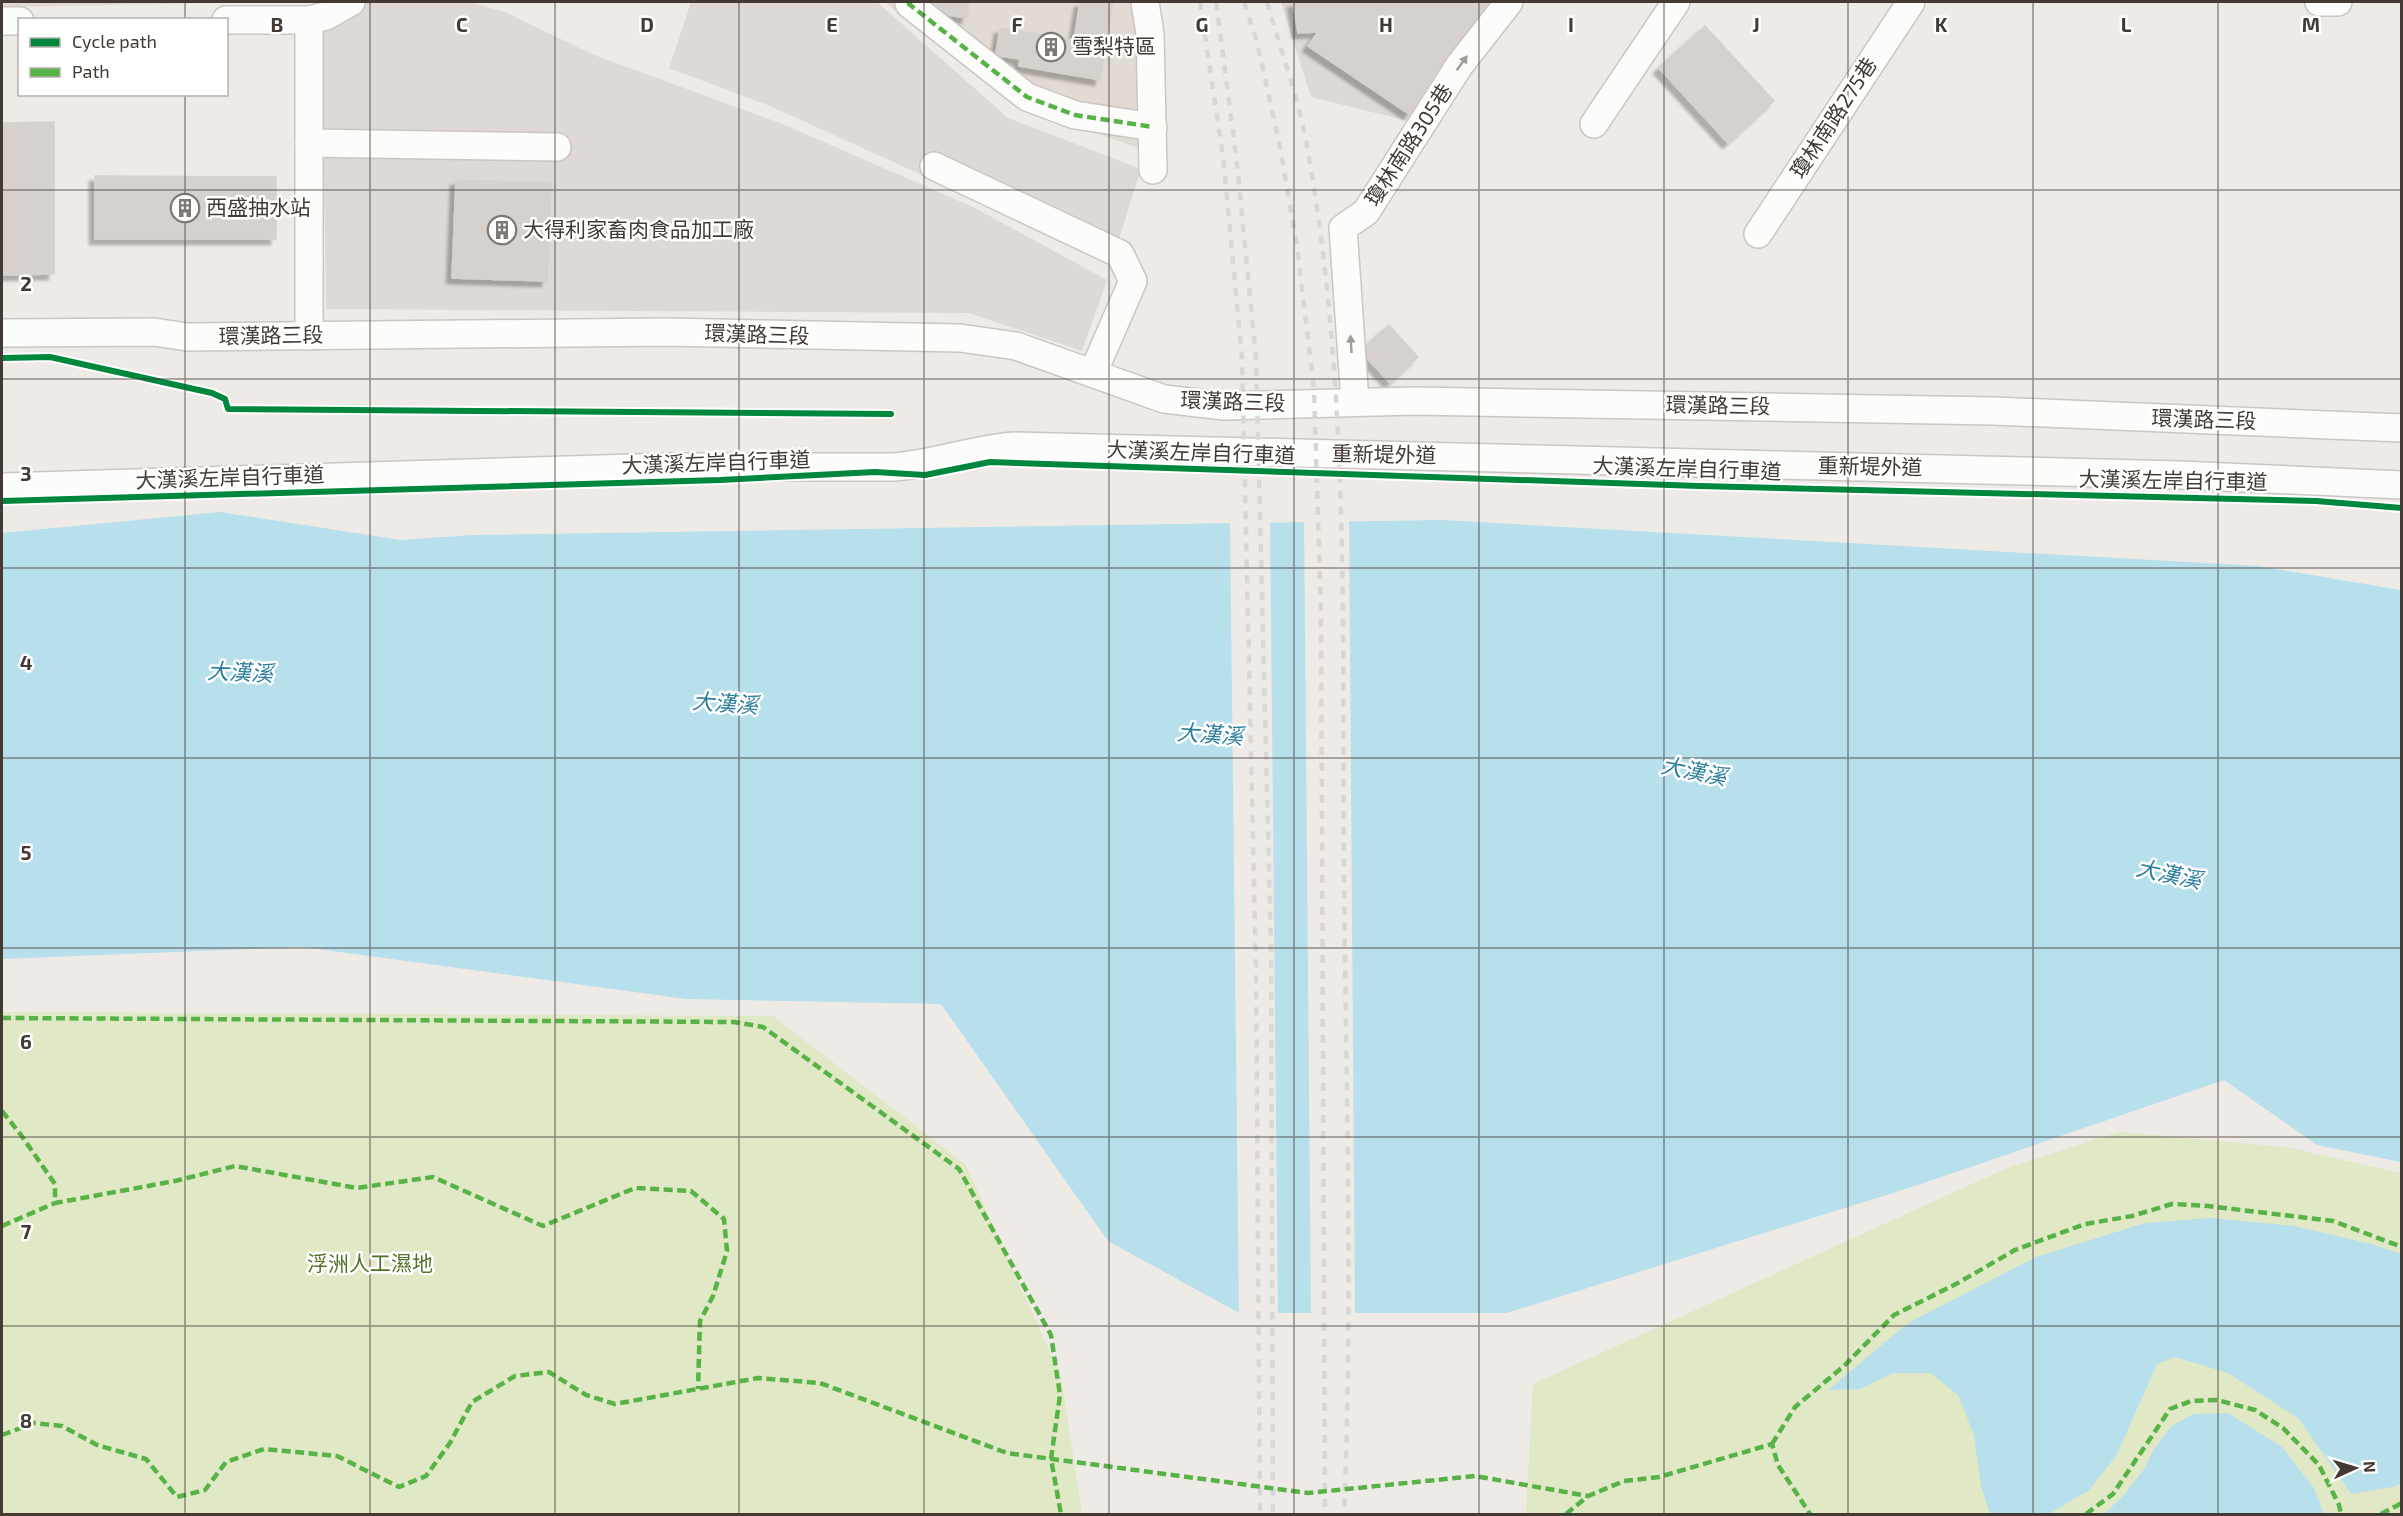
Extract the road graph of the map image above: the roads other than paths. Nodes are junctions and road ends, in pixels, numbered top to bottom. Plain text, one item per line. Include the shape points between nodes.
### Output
1 (351, 2) edge
2 (910, 2) edge
3 (1145, 2) edge
4 (1509, 2) edge
5 (1676, 2) edge
6 (1911, 2) edge
7 (2319, 2) edge
8 (2338, 2) edge
9 (228, 20) edge
10 (309, 20) junction
11 (2, 21) edge
12 (18, 21) edge
13 (1594, 124) dead end
14 (1153, 127) junction
15 (309, 142) junction
16 (557, 147) dead end
17 (934, 166) dead end
18 (1153, 170) dead end
19 (1758, 234) dead end
20 (2, 333) edge
21 (309, 336) junction
22 (1093, 373) junction
23 (1354, 402) junction
24 (2402, 428) edge
25 (2402, 485) edge
26 (2, 487) edge

1 - 10 street via 326,16
2 - 14 street via 1027,97 1075,116
3 - 14 street
23 -> 4 street, 瓊林南路305巷 via 1343,228 1366,212 1459,66
5 - 13 street
6 - 19 street, 瓊林南路275巷
7 - 8 street
9 - 10 street
10 - 15 street
11 - 12 street
14 - 18 street
15 - 16 street
15 - 21 street
17 - 22 street via 1120,254 1133,281
20 - 21 street, 環漢路三段
21 - 22 street, 環漢路三段 via 664,332 960,338 1016,346
22 - 23 street, 環漢路三段 via 1164,399 1224,406
23 - 24 street, 環漢路三段 via 1982,411
25 - 26 street, 重新堤外道 via 2180,475 1014,446 894,467 668,467

